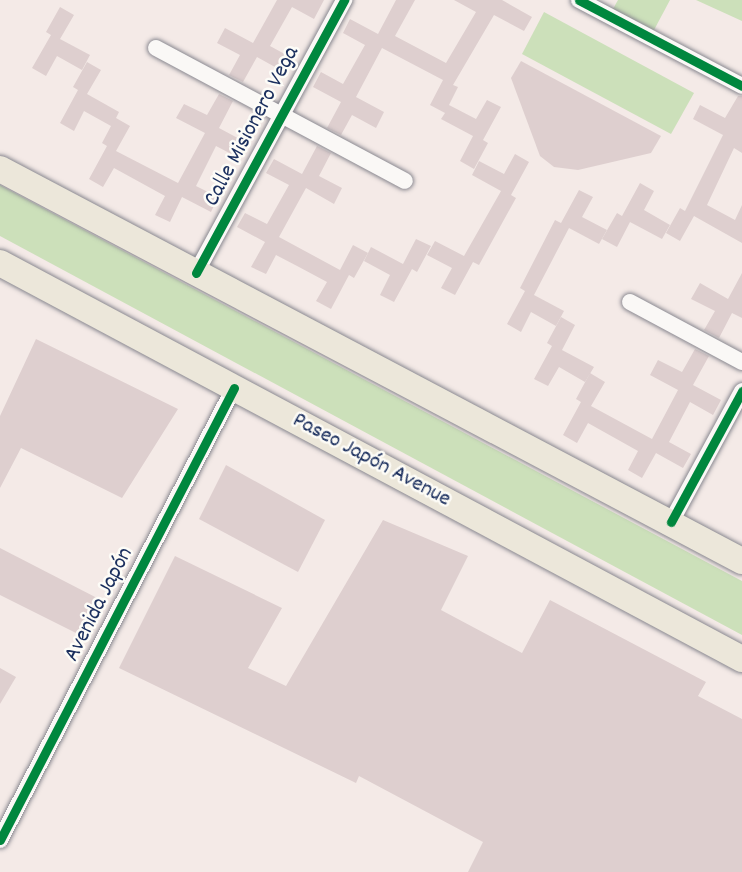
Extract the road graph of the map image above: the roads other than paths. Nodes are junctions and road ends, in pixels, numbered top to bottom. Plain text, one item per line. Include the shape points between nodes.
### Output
1 (344, 0) edge
2 (579, 0) edge
3 (156, 48) dead end
4 (742, 86) edge
5 (281, 115) junction
6 (0, 169) edge
7 (405, 181) dead end
8 (0, 263) edge
9 (196, 273) junction
10 (630, 302) dead end
11 (742, 362) edge
12 (234, 388) junction
13 (742, 391) edge
14 (671, 523) junction
15 (742, 561) edge
16 (742, 659) edge
17 (0, 840) edge

1 - 5 street, Calle Misionero Vega
2 - 4 street
3 - 5 street
5 - 7 street
5 - 9 street, Calle Misionero Vega
6 - 9 main road
8 - 12 main road, Paseo Japón Avenue
9 - 14 main road
10 - 11 street
12 - 16 main road, Paseo Japón Avenue
12 - 17 street, Avenida Japón
13 - 14 street
14 - 15 main road

